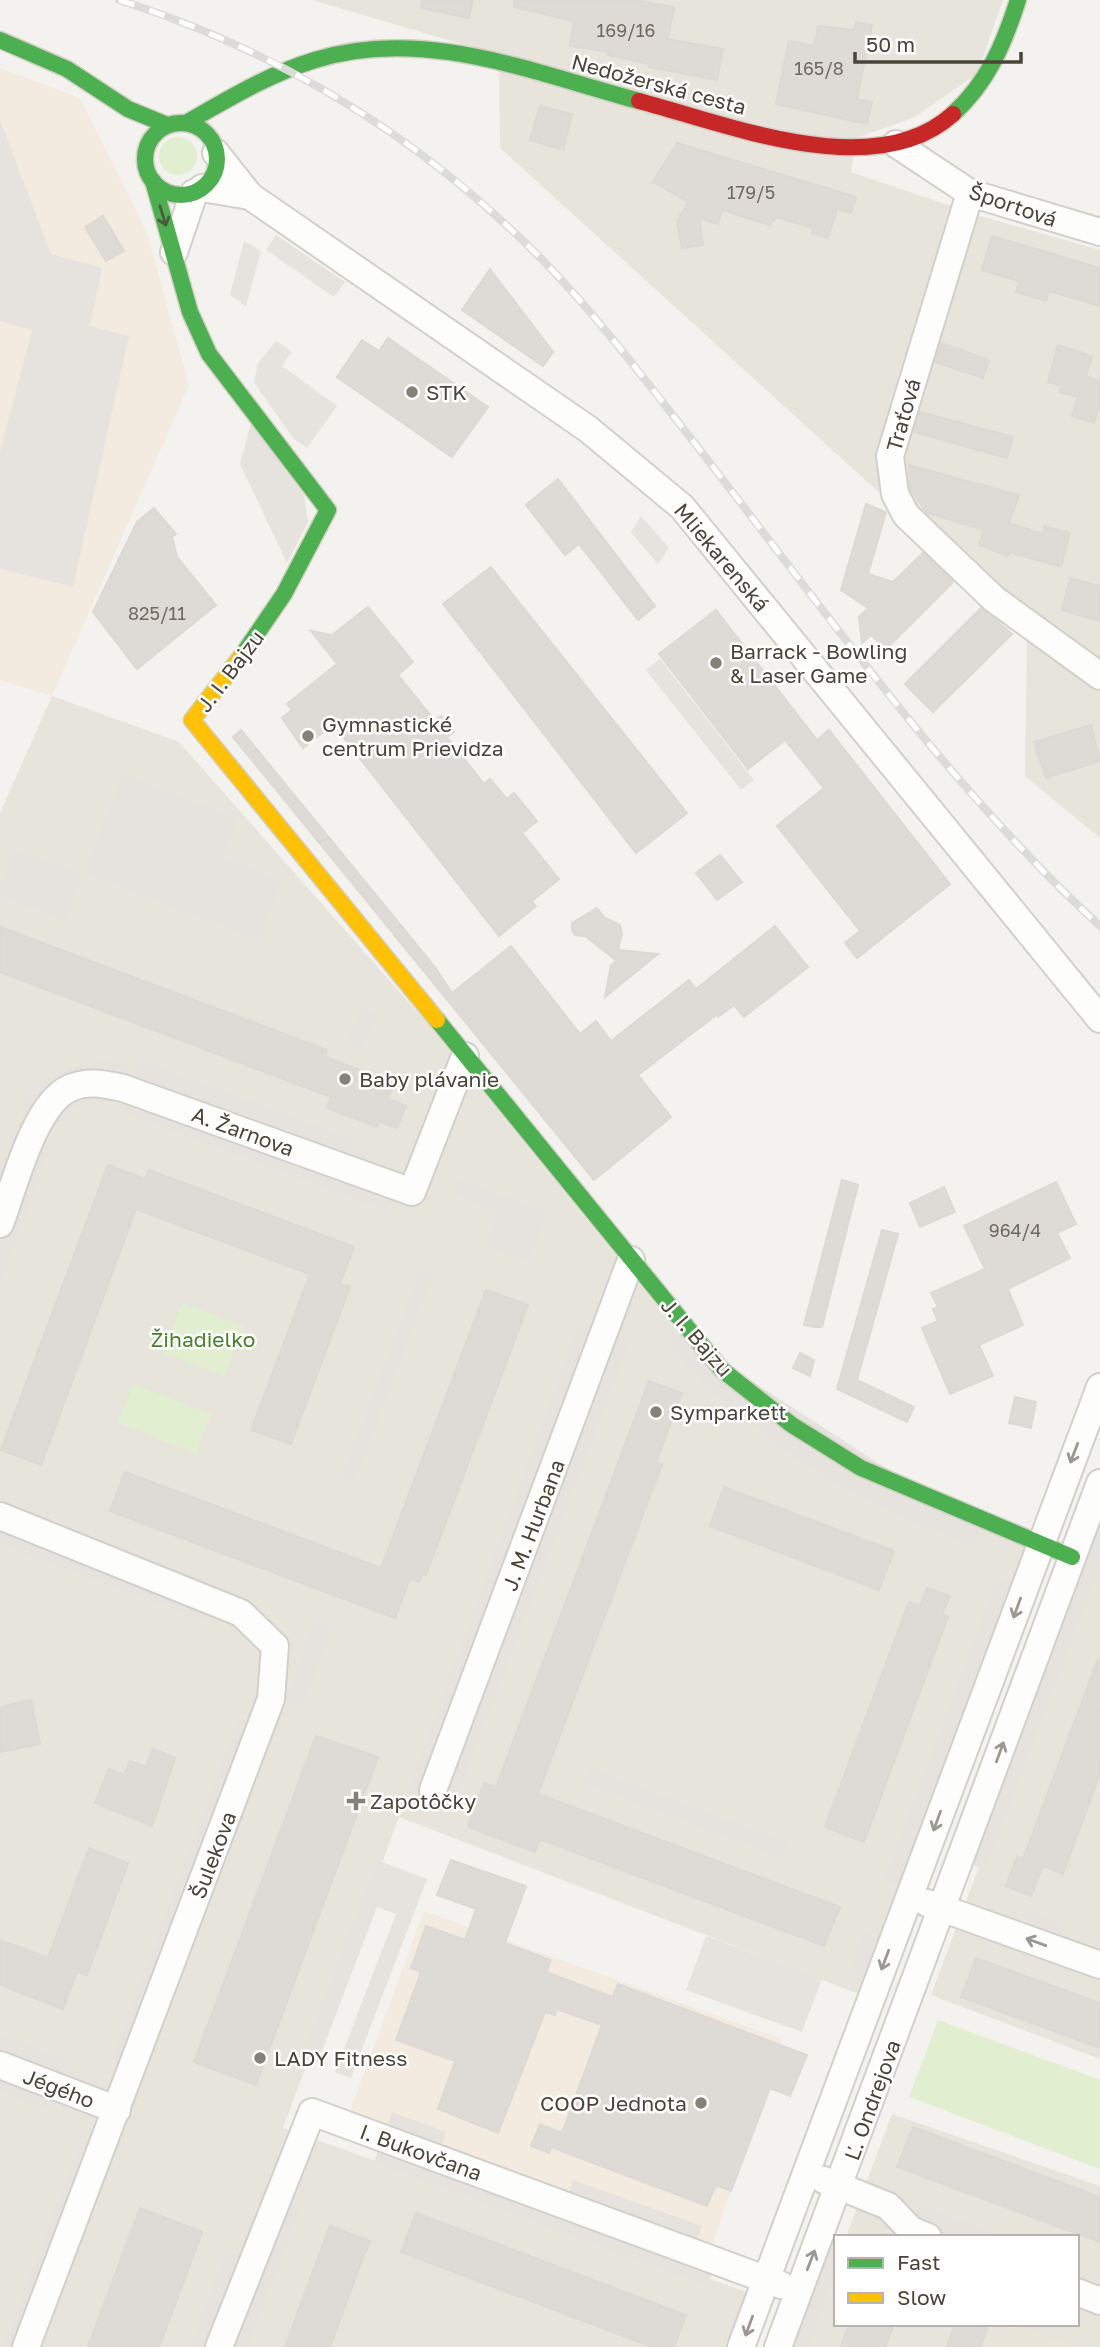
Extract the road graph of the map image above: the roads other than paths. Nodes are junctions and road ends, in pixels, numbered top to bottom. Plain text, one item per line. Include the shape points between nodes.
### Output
1 (1018, 0) edge
2 (0, 40) edge
3 (224, 102) junction
4 (128, 109) junction
5 (186, 123) junction
6 (167, 125) junction
7 (896, 144) junction
8 (213, 145) junction
9 (146, 149) junction
10 (153, 181) junction
11 (198, 191) junction
12 (970, 193) junction
13 (250, 196) junction
14 (1100, 232) edge
15 (174, 252) junction
16 (1100, 676) edge
17 (1100, 1019) edge
18 (465, 1056) junction
19 (0, 1224) edge
20 (631, 1260) junction
21 (1100, 1389) edge
22 (1100, 1483) edge
23 (0, 1516) edge
24 (1040, 1544) junction
25 (1072, 1557) junction
26 (433, 1790) dead end
27 (909, 1896) junction
28 (943, 1908) junction
29 (1100, 1965) edge
30 (0, 2065) edge
31 (117, 2110) junction
32 (806, 2173) junction
33 (840, 2186) junction
34 (922, 2235) edge
35 (766, 2279) junction
36 (800, 2291) junction
37 (1079, 2293) edge
38 (1100, 2301) edge
39 (26, 2347) edge
40 (219, 2347) edge
41 (741, 2347) edge
42 (778, 2347) edge

1 - 7 street, Nedožerská cesta via 1004,47 979,88 934,128
2 - 4 street, Nedožerská cesta via 67,69
3 - 5 street, Nedožerská cesta
3 - 7 street, Nedožerská cesta via 286,68 365,48 394,47 487,61 816,147
3 - 8 street
4 - 6 street, Nedožerská cesta
4 - 9 street
5 - 6 street, Nedožerská cesta
5 - 8 street via 200,128
6 - 9 street
7 - 12 street, Športová
8 - 11 street via 215,170
8 - 13 street, Mliekarenská
9 - 10 street via 146,166
10 - 11 street via 168,192
10 -> 15 street, J. I. Bajzu
11 - 13 street, Mliekarenská
11 - 15 street
12 - 14 street, Športová
12 - 16 street, Traťová via 890,456 895,494 906,515 994,599
13 - 17 street, Mliekarenská via 588,429 682,507
15 - 18 street, J. I. Bajzu via 190,312 209,354 328,510 306,561 275,611 192,720
18 - 19 street, A. Žarnova via 412,1192 97,1082 71,1087 54,1098 38,1123
18 - 20 street, J. I. Bajzu
20 - 24 street, J. I. Bajzu via 721,1369 792,1424 861,1468
20 - 26 street, J. M. Hurbana
21 -> 24 street, Ľ. Ondrejova
22 - 25 street, Ľ. Ondrejova
23 - 31 street, Šulekova via 241,1613 275,1646 271,1699
24 - 25 street
24 -> 27 street, Ľ. Ondrejova
28 -> 25 street, Ľ. Ondrejova
27 - 28 street
27 -> 32 street, Ľ. Ondrejova
29 -> 28 street
28 - 33 street, Ľ. Ondrejova
30 - 31 street, Jégého
31 - 39 street, Šulekova
32 - 33 street
32 - 35 street, Ľ. Ondrejova
33 - 34 street via 888,2206 911,2231
36 -> 33 street, Ľ. Ondrejova
35 - 36 street
35 - 40 street, I. Bukovčana via 312,2112
35 -> 41 street, Ľ. Ondrejova
36 - 42 street, Ľ. Ondrejova
37 - 38 street

